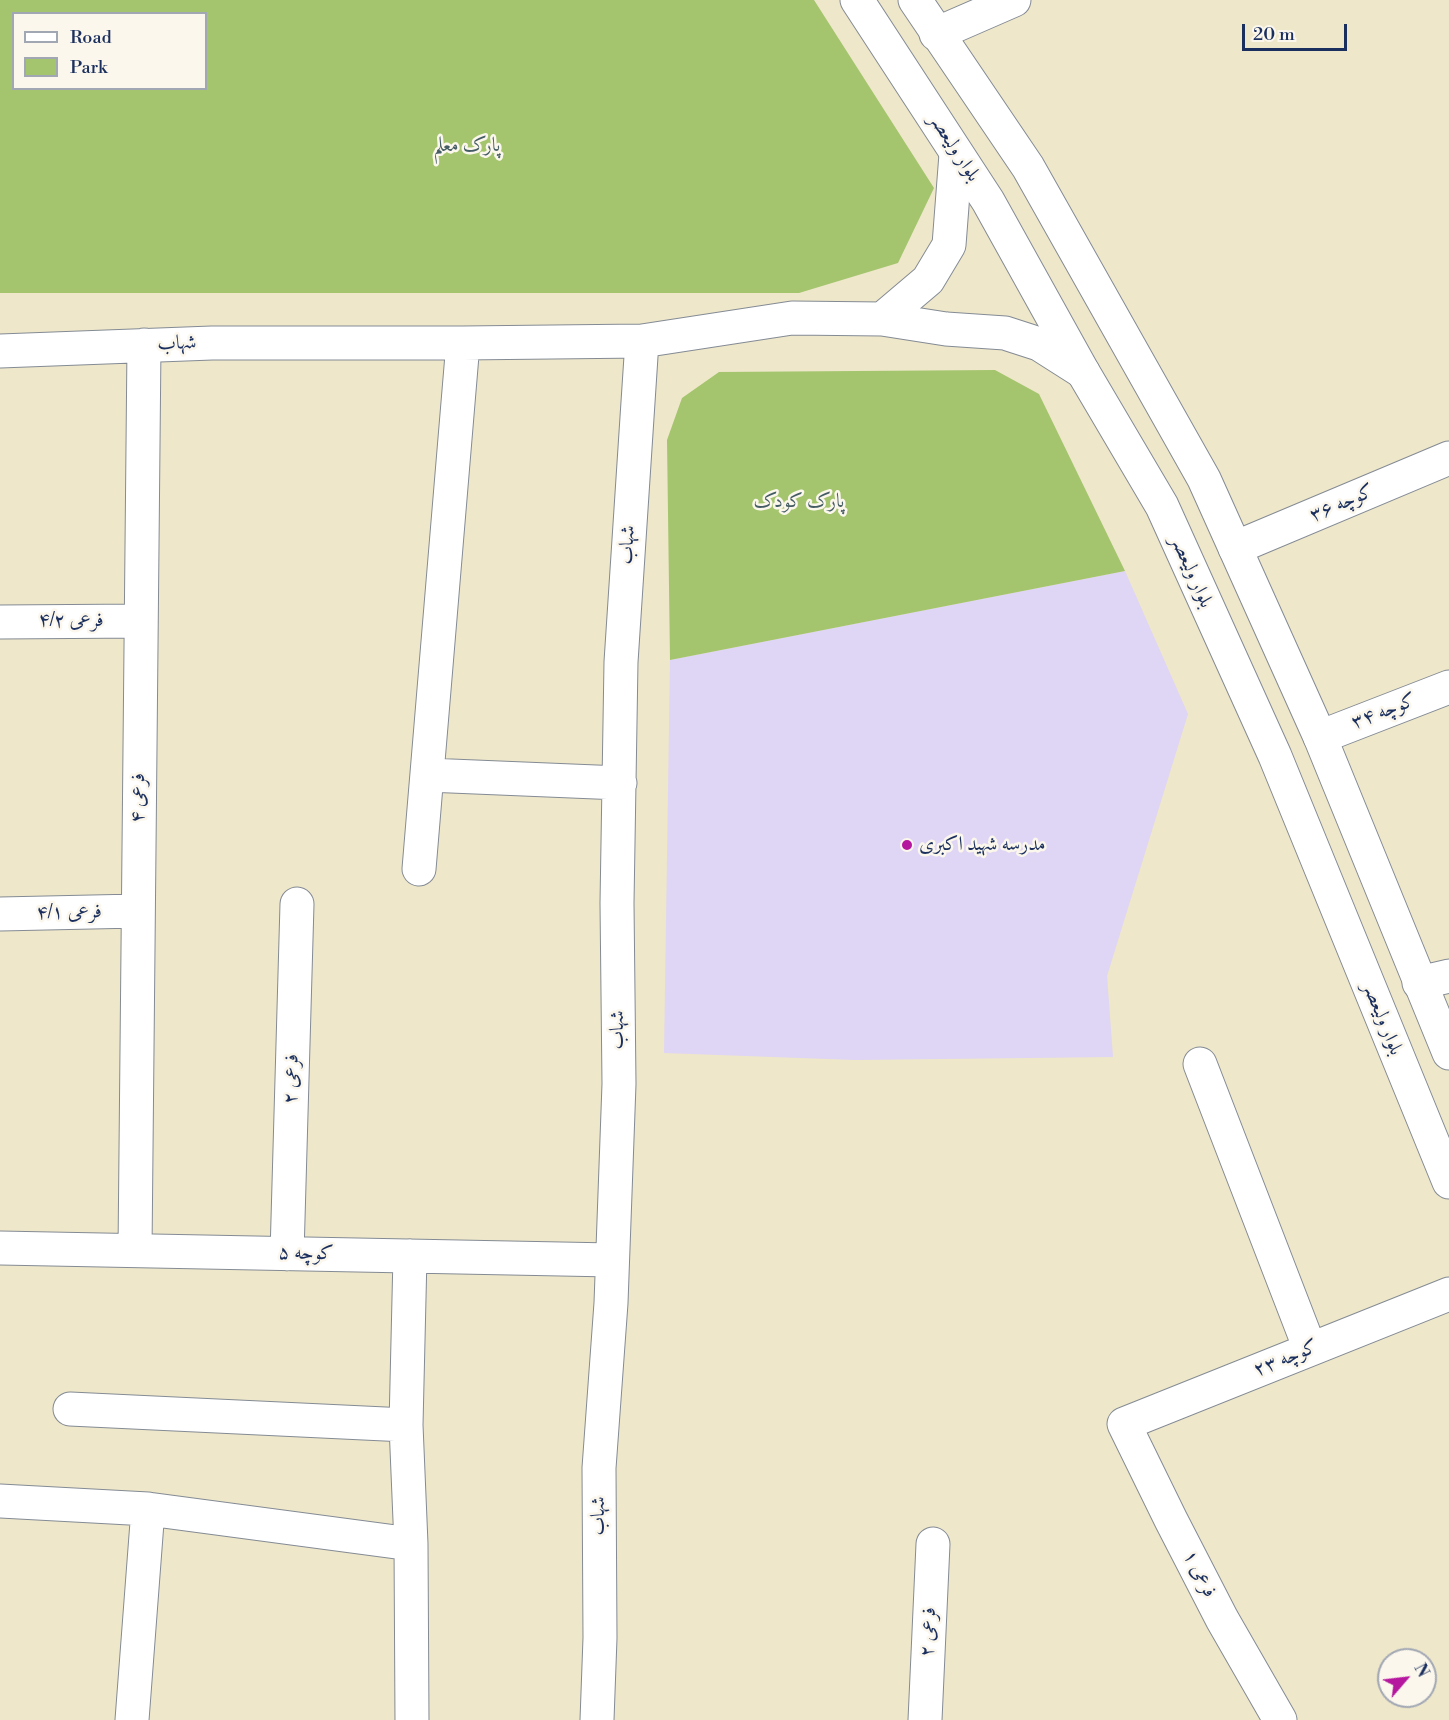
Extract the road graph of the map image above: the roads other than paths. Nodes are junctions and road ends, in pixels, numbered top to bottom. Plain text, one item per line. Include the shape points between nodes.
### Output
1 (857, 0) edge
2 (915, 0) edge
3 (1014, 0) edge
4 (936, 34) junction
5 (956, 154) junction
6 (882, 319) junction
7 (642, 341) junction
8 (463, 343) junction
9 (144, 345) junction
10 (0, 351) edge
11 (1083, 372) junction
12 (1449, 458) edge
13 (1235, 548) junction
14 (141, 621) junction
15 (0, 622) edge
16 (1449, 687) edge
17 (1320, 737) junction
18 (427, 775) junction
19 (620, 783) junction
20 (419, 869) dead end
21 (297, 904) dead end
22 (138, 912) junction
23 (0, 914) edge
24 (1434, 979) edge
25 (1449, 1053) edge
26 (1200, 1064) dead end
27 (1449, 1182) edge
28 (0, 1248) edge
29 (135, 1250) junction
30 (287, 1254) junction
31 (410, 1256) junction
32 (612, 1260) junction
33 (1449, 1294) edge
34 (1310, 1349) junction
35 (70, 1409) dead end
36 (1124, 1424) joint
37 (406, 1425) junction
38 (0, 1501) edge
39 (148, 1509) junction
40 (411, 1544) junction
41 (933, 1544) dead end
42 (132, 1720) edge
43 (412, 1720) edge
44 (597, 1720) edge
45 (925, 1720) edge
46 (1280, 1720) edge

1 - 5 street, بلوار ولیعصر
2 - 4 street
3 - 4 street
4 - 13 street via 1028,167 1204,479
5 - 6 street via 949,245 928,280
5 - 11 street, بلوار ولیعصر via 988,201
6 - 7 street, شهاب via 792,318
6 - 11 street, شهاب via 1005,333 1039,344
7 - 8 street, شهاب
7 - 19 street, شهاب via 621,662
8 - 9 street, شهاب
8 - 18 street
9 - 10 street, شهاب
9 - 14 street, فرعی ۴
11 - 27 street, بلوار ولیعصر via 1162,506 1275,756
12 - 13 street, ۳۶ کوچه
13 - 17 street
14 - 15 street, فرعی ۴/۲
14 - 22 street, فرعی ۴
16 - 17 street, کوچه ۳۴
17 - 24 street
18 - 19 street
18 - 20 street
19 - 32 street, شهاب via 619,1084
21 - 30 street, فرعی ۲
22 - 23 street, فرعی ۴/۱
22 - 29 street, فرعی ۴
24 - 25 street
26 - 34 street
28 - 29 street, کوچه ۵
29 - 30 street, کوچه ۵
30 - 31 street, کوچه ۵
31 - 32 street, کوچه ۵
31 - 37 street
32 - 44 street, شهاب via 599,1468
33 - 34 street, کوچه ۲۳
34 - 36 street, کوچه ۲۳
35 - 37 street
36 - 46 street, فرعی ۱ via 1222,1619
37 - 40 street
38 - 39 street
39 - 40 street
39 - 42 street
40 - 43 street
41 - 45 street, فرعی ۲

